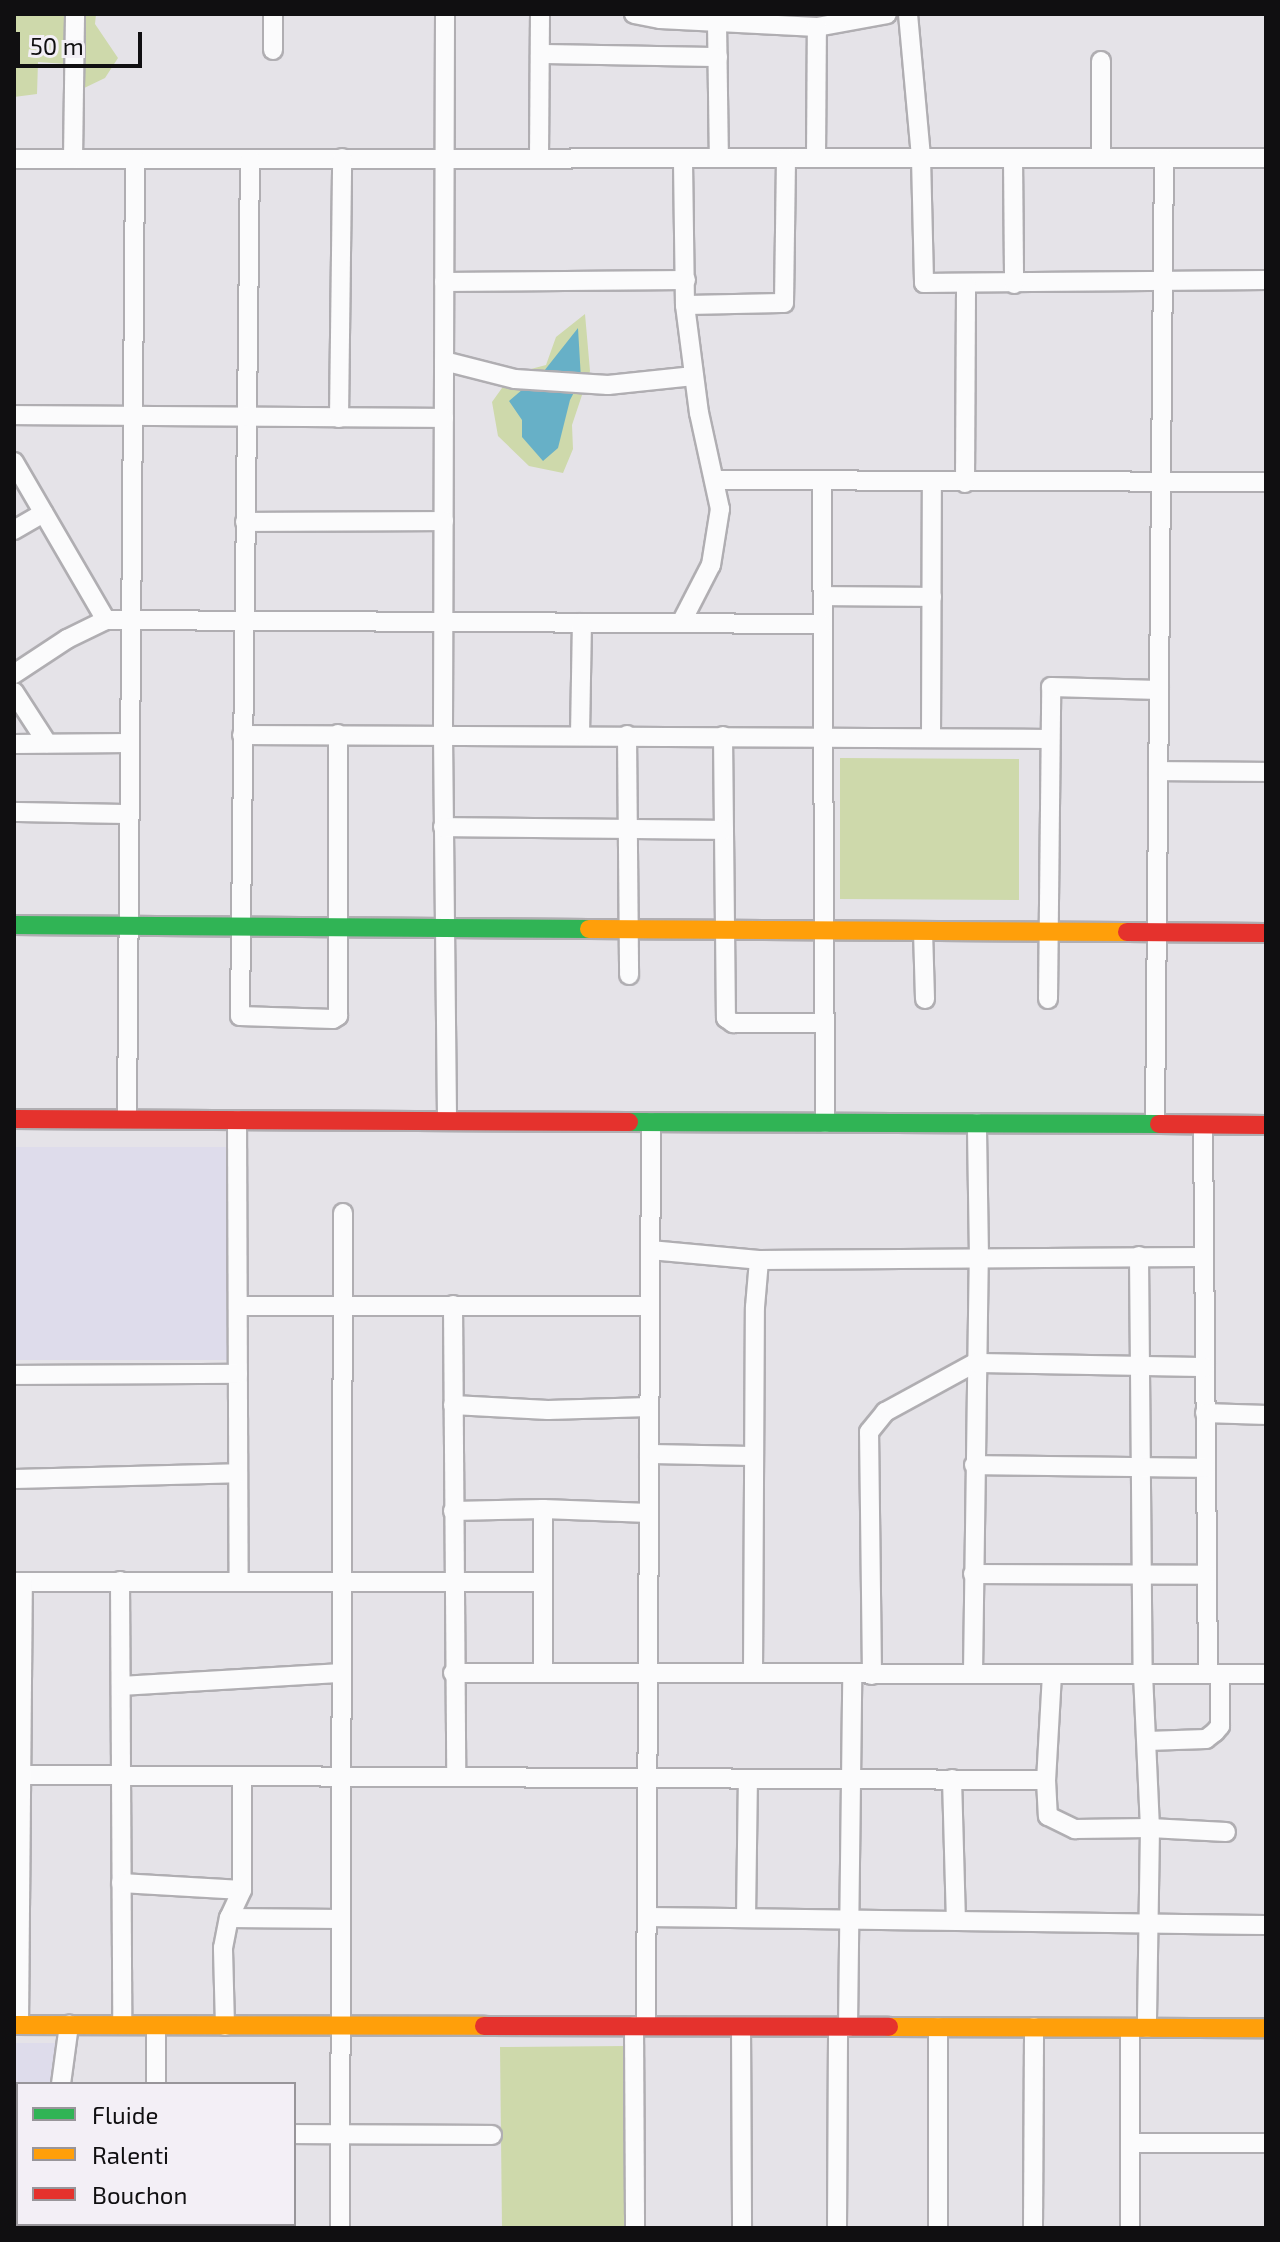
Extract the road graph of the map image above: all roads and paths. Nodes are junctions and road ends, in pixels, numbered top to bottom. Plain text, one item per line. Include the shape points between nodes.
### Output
1 (75, 14) edge
2 (273, 14) edge
3 (445, 14) edge
4 (540, 14) edge
5 (634, 14) edge
6 (908, 14) edge
7 (878, 15) edge
8 (717, 22) junction
9 (817, 27) junction
10 (273, 50) dead end
11 (540, 54) junction
12 (718, 57) junction
13 (1101, 61) dead end
14 (342, 158) junction
15 (539, 158) junction
16 (683, 158) junction
17 (719, 158) junction
18 (786, 158) junction
19 (816, 158) junction
20 (921, 158) junction
21 (1013, 158) junction
22 (1101, 158) junction
23 (1164, 158) junction
24 (1266, 158) edge
25 (14, 159) edge
26 (73, 159) junction
27 (135, 159) junction
28 (250, 159) junction
29 (444, 159) junction
30 (686, 280) junction
31 (1266, 280) edge
32 (444, 282) junction
33 (1163, 282) junction
34 (1014, 284) junction
35 (966, 285) junction
36 (685, 305) junction
37 (444, 361) junction
38 (694, 376) junction
39 (14, 415) edge
40 (133, 416) junction
41 (246, 417) junction
42 (339, 418) junction
43 (444, 418) junction
44 (14, 462) edge
45 (717, 480) junction
46 (822, 482) junction
47 (932, 482) junction
48 (1161, 482) junction
49 (1266, 482) edge
50 (965, 483) junction
51 (44, 513) junction
52 (444, 521) junction
53 (245, 522) junction
54 (14, 530) edge
55 (823, 596) junction
56 (932, 597) junction
57 (106, 620) junction
58 (131, 620) junction
59 (244, 620) junction
60 (444, 622) junction
61 (582, 623) junction
62 (681, 623) junction
63 (823, 624) junction
64 (14, 674) edge
65 (1159, 690) junction
66 (14, 692) edge
67 (338, 734) junction
68 (242, 735) junction
69 (443, 735) junction
70 (580, 735) junction
71 (627, 735) junction
72 (723, 736) junction
73 (822, 736) junction
74 (931, 737) junction
75 (1049, 739) junction
76 (47, 743) junction
77 (130, 743) junction
78 (14, 744) edge
79 (1158, 771) junction
80 (1266, 772) edge
81 (14, 812) edge
82 (129, 814) junction
83 (443, 827) junction
84 (627, 829) junction
85 (724, 830) junction
86 (14, 925) edge
87 (128, 926) junction
88 (239, 927) junction
89 (339, 927) junction
90 (443, 928) junction
91 (627, 929) junction
92 (723, 929) junction
93 (824, 930) junction
94 (923, 931) junction
95 (1157, 932) junction
96 (1051, 933) junction
97 (1266, 933) edge
98 (629, 975) dead end
99 (925, 999) dead end
100 (1048, 999) dead end
101 (825, 1023) junction
102 (14, 1119) edge
103 (127, 1119) junction
104 (237, 1120) junction
105 (447, 1120) junction
106 (651, 1122) junction
107 (825, 1123) junction
108 (977, 1123) junction
109 (1155, 1124) junction
110 (1203, 1125) junction
111 (1266, 1125) edge
112 (343, 1213) dead end
113 (650, 1250) junction
114 (1139, 1256) junction
115 (979, 1257) junction
116 (1204, 1257) junction
117 (759, 1260) junction
118 (343, 1305) junction
119 (453, 1305) junction
120 (238, 1306) junction
121 (650, 1306) junction
122 (975, 1363) junction
123 (1140, 1367) junction
124 (1205, 1367) junction
125 (238, 1374) junction
126 (14, 1375) edge
127 (453, 1405) junction
128 (649, 1407) junction
129 (1205, 1413) junction
130 (1266, 1415) edge
131 (649, 1454) junction
132 (754, 1456) junction
133 (974, 1465) junction
134 (1141, 1467) junction
135 (1206, 1468) junction
136 (238, 1473) junction
137 (14, 1479) edge
138 (543, 1509) junction
139 (453, 1511) junction
140 (649, 1513) junction
141 (973, 1574) junction
142 (1142, 1574) junction
143 (1207, 1575) junction
144 (120, 1581) junction
145 (239, 1581) junction
146 (342, 1581) junction
147 (19, 1582) edge
148 (453, 1582) junction
149 (543, 1582) junction
150 (342, 1673) junction
151 (453, 1673) junction
152 (543, 1673) junction
153 (648, 1673) junction
154 (753, 1673) junction
155 (973, 1673) junction
156 (1052, 1674) junction
157 (1143, 1674) junction
158 (1214, 1674) junction
159 (1266, 1674) edge
160 (872, 1675) junction
161 (852, 1676) junction
162 (121, 1686) junction
163 (1147, 1741) junction
164 (17, 1775) edge
165 (121, 1776) junction
166 (242, 1777) junction
167 (341, 1777) junction
168 (456, 1777) junction
169 (648, 1778) junction
170 (748, 1779) junction
171 (850, 1779) junction
172 (952, 1779) junction
173 (1046, 1780) junction
174 (1150, 1828) junction
175 (1226, 1832) dead end
176 (16, 1883) edge
177 (121, 1883) junction
178 (242, 1890) junction
179 (647, 1917) junction
180 (229, 1918) junction
181 (746, 1918) junction
182 (341, 1919) junction
183 (849, 1920) junction
184 (956, 1921) junction
185 (1146, 1924) junction
186 (1266, 1925) edge
187 (16, 2025) edge
188 (69, 2025) junction
189 (122, 2025) junction
190 (156, 2026) junction
191 (225, 2026) junction
192 (341, 2026) junction
193 (640, 2026) junction
194 (741, 2027) junction
195 (843, 2027) junction
196 (938, 2027) junction
197 (1034, 2027) junction
198 (1138, 2028) junction
199 (1266, 2028) edge
200 (61, 2082) edge
201 (156, 2082) edge
202 (296, 2134) edge
203 (340, 2134) junction
204 (492, 2135) dead end
205 (1131, 2143) junction
206 (1266, 2143) edge
207 (340, 2228) edge
208 (635, 2228) edge
209 (742, 2228) edge
210 (837, 2228) edge
211 (938, 2228) edge
212 (1033, 2228) edge
213 (1130, 2228) edge

1 - 26 street
2 - 10 street
3 - 29 street
4 - 11 street
5 - 8 street
6 - 20 street
7 - 9 street
8 - 9 street
8 - 12 street
9 - 19 street
11 - 12 street
11 - 15 street
12 - 17 street
13 - 22 street
14 - 28 street
14 - 29 street
14 - 42 street
15 - 16 street
15 - 29 street
16 - 17 street
16 - 30 street
17 - 18 street
18 - 19 street
18 - 36 street via 784,303
19 - 20 street
20 - 21 street
20 - 35 street via 921,276 930,285
21 - 22 street
21 - 34 street
22 - 23 street
23 - 24 street
23 - 33 street
25 - 26 street
26 - 27 street
27 - 28 street
27 - 40 street
28 - 41 street
29 - 32 street
30 - 32 street
30 - 36 street
31 - 33 street
32 - 37 street
33 - 34 street
33 - 48 street
34 - 35 street
35 - 50 street
36 - 38 street
37 - 38 street via 515,379 608,385
37 - 43 street
38 - 45 street
39 - 40 street
40 - 41 street
40 - 58 street
41 - 42 street
41 - 53 street
42 - 43 street
43 - 52 street
44 - 51 street
45 - 46 street
45 - 62 street via 720,509 711,565
46 - 47 street
46 - 55 street
47 - 50 street
47 - 56 street
48 - 49 street
48 - 50 street
48 - 65 street
51 - 54 street
51 - 57 street
52 - 53 street
52 - 60 street
53 - 59 street
55 - 56 street
55 - 63 street
56 - 74 street
57 - 58 street
57 - 64 street
58 - 59 street
58 - 77 street
59 - 60 street
59 - 68 street
60 - 61 street
60 - 69 street
61 - 62 street
61 - 70 street
62 - 63 street
63 - 73 street
65 - 75 street via 1051,687
65 - 79 street
66 - 76 street
67 - 68 street
67 - 69 street
67 - 89 street
68 - 88 street
69 - 70 street
69 - 83 street
70 - 71 street
71 - 72 street
71 - 84 street
72 - 73 street
72 - 85 street
73 - 74 street
73 - 93 street
74 - 75 street
75 - 96 street
76 - 77 street
76 - 78 street
77 - 82 street
79 - 80 street
79 - 95 street
81 - 82 street
82 - 87 street
83 - 84 street
83 - 90 street
84 - 85 street
84 - 91 street
85 - 92 street
86 - 87 street
87 - 88 street
87 - 103 street
88 - 89 street
88 - 89 street via 240,1016 333,1019 340,1009
89 - 90 street
90 - 91 street
90 - 105 street
91 - 92 street
91 - 98 street
92 - 93 street
92 - 101 street via 726,1018 733,1023
93 - 94 street
93 - 101 street
94 - 96 street
94 - 99 street
95 - 96 street
95 - 97 street
95 - 109 street
96 - 100 street
101 - 107 street
102 - 103 street
103 - 104 street
104 - 105 street
104 - 120 street
105 - 106 street
106 - 107 street
106 - 113 street
107 - 108 street
108 - 109 street
108 - 115 street
109 - 110 street
110 - 111 street
110 - 116 street
112 - 118 street
113 - 117 street
113 - 121 street
114 - 115 street
114 - 116 street
114 - 123 street
115 - 117 street
115 - 122 street
116 - 124 street
117 - 132 street
118 - 119 street
118 - 120 street
118 - 146 street
119 - 121 street
119 - 127 street
120 - 125 street
121 - 128 street
122 - 123 street
122 - 133 street
122 - 160 street via 885,1412 869,1432
123 - 124 street
123 - 134 street
124 - 129 street
125 - 126 street
125 - 136 street
127 - 128 street via 548,1410
127 - 139 street
128 - 131 street
129 - 130 street
129 - 135 street
131 - 132 street
131 - 140 street
132 - 154 street
133 - 134 street
133 - 141 street
134 - 135 street
134 - 142 street
135 - 143 street
136 - 137 street
136 - 145 street
138 - 139 street
138 - 140 street
138 - 149 street
139 - 148 street
140 - 153 street
141 - 142 street
141 - 155 street
142 - 143 street
142 - 157 street
143 - 158 street
144 - 145 street
144 - 147 street
144 - 162 street
145 - 146 street
146 - 148 street
146 - 150 street
147 - 164 street
148 - 149 street
148 - 151 street
149 - 152 street
150 - 162 street
150 - 167 street
151 - 152 street
151 - 168 street
152 - 153 street
153 - 154 street
153 - 169 street
154 - 161 street
155 - 156 street
155 - 160 street
156 - 157 street
156 - 173 street
157 - 158 street
157 - 163 street
158 - 159 street
158 - 163 street via 1220,1726 1215,1732 1206,1739
160 - 161 street
161 - 171 street
162 - 165 street
163 - 174 street
164 - 165 street
164 - 176 street
165 - 166 street
165 - 177 street
166 - 167 street
166 - 178 street
167 - 168 street
167 - 182 street
168 - 169 street
169 - 170 street
169 - 179 street
170 - 171 street
170 - 181 street
171 - 172 street
171 - 183 street
172 - 173 street
172 - 184 street
173 - 174 street via 1048,1816 1060,1824 1075,1829
174 - 175 street
174 - 185 street
176 - 187 street
177 - 178 street
177 - 189 street
178 - 180 street
179 - 181 street
179 - 193 street
180 - 182 street
180 - 191 street via 223,1948
181 - 183 street
182 - 192 street
183 - 184 street
183 - 195 street
184 - 185 street
185 - 186 street
185 - 198 street
187 - 188 street
188 - 189 street
188 - 200 street
189 - 190 street
190 - 191 street
190 - 201 street
191 - 192 street
192 - 193 street
192 - 203 street
193 - 194 street
193 - 208 street
194 - 195 street
194 - 209 street
195 - 196 street
195 - 210 street
196 - 197 street
196 - 211 street
197 - 198 street
197 - 212 street
198 - 199 street
198 - 205 street
202 - 203 street
203 - 204 street
203 - 207 street
205 - 206 street
205 - 213 street

